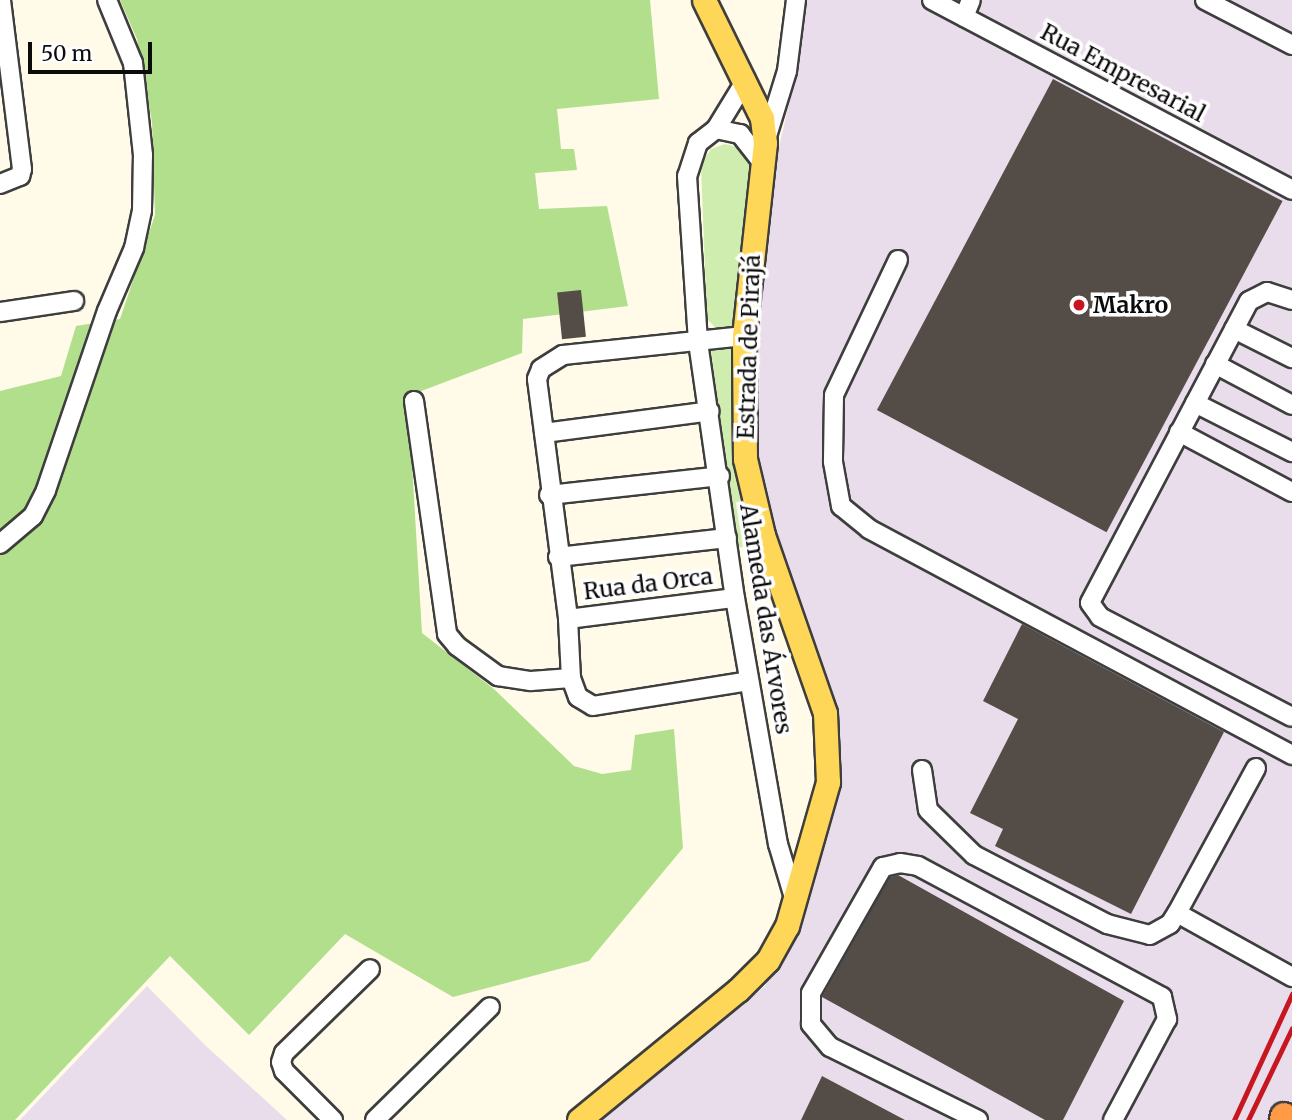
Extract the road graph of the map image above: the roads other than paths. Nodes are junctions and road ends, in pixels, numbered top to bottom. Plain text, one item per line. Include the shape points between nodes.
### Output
1 (1, 0) edge
2 (107, 0) edge
3 (704, 0) edge
4 (796, 0) edge
5 (932, 0) edge
6 (971, 0) edge
7 (1205, 0) edge
8 (964, 17) junction
9 (1292, 45) edge
10 (3, 46) edge
11 (746, 80) junction
12 (7, 108) edge
13 (716, 129) junction
14 (763, 152) junction
15 (0, 184) edge
16 (1292, 190) edge
17 (898, 260) dead end
18 (1292, 300) edge
19 (74, 301) dead end
20 (0, 312) edge
21 (1234, 328) junction
22 (744, 336) junction
23 (698, 342) junction
24 (1292, 358) edge
25 (1215, 365) junction
26 (415, 401) dead end
27 (1195, 403) junction
28 (1292, 405) edge
29 (710, 411) junction
30 (1179, 432) junction
31 (544, 433) junction
32 (1292, 452) edge
33 (720, 476) junction
34 (1292, 492) edge
35 (549, 495) junction
36 (727, 538) junction
37 (0, 544) edge
38 (558, 557) junction
39 (735, 598) junction
40 (568, 620) junction
41 (571, 678) junction
42 (749, 681) junction
43 (1292, 716) edge
44 (1292, 755) edge
45 (1256, 768) dead end
46 (922, 770) dead end
47 (795, 901) junction
48 (1177, 913) junction
49 (370, 969) dead end
50 (1292, 976) edge
51 (490, 1007) dead end
52 (333, 1120) edge
53 (375, 1120) edge
54 (579, 1120) edge
55 (978, 1120) edge
56 (1113, 1120) edge

1 - 10 street
2 - 37 street via 133,63 144,155 142,210 134,248 107,311 46,490 33,516
3 - 11 main road, Estrada de Pirajá
4 - 14 street via 787,71
5 - 8 street, Rua Empresarial
6 - 8 street
7 - 9 street
8 - 16 street, Rua Empresarial
10 - 12 street
11 - 13 street, Alameda das Árvores
11 - 14 main road, Estrada de Pirajá via 761,113
12 - 15 street via 22,169 20,176
13 - 14 street via 740,134
13 - 23 street, Alameda das Árvores via 698,143 687,176
14 - 22 main road, Estrada de Pirajá
17 - 44 street via 834,395 833,462 841,506 869,529
18 - 21 street via 1278,293 1257,295
19 - 20 street
21 - 24 street
21 - 25 street
22 - 23 street
22 - 47 main road, Estrada de Pirajá via 742,420 753,500 817,688 828,735 828,782
23 - 29 street, Alameda das Árvores
23 - 31 street via 563,355 551,361 537,379
25 - 27 street
25 - 28 street
26 - 41 street via 447,634 498,676 531,681
27 - 30 street
27 - 32 street
29 - 31 street
29 - 33 street, Alameda das Árvores
30 - 34 street
30 - 43 street via 1090,603 1100,617
31 - 35 street
33 - 35 street
33 - 36 street, Alameda das Árvores
35 - 38 street
36 - 38 street
36 - 39 street, Alameda das Árvores
38 - 40 street
39 - 40 street, Rua da Orca
39 - 42 street, Alameda das Árvores
40 - 41 street
41 - 42 street via 582,702 593,706
42 - 47 street, Alameda das Árvores via 778,844
45 - 48 street
46 - 48 street via 928,810 974,855 1136,934 1150,935 1170,924
47 - 54 main road, Estrada de Pirajá via 778,946 760,970
48 - 50 street
49 - 52 street via 284,1053 281,1062 284,1071
51 - 53 street
55 - 56 street via 830,1047 811,1024 811,993 883,867 900,863 918,866 1162,997 1167,1019

